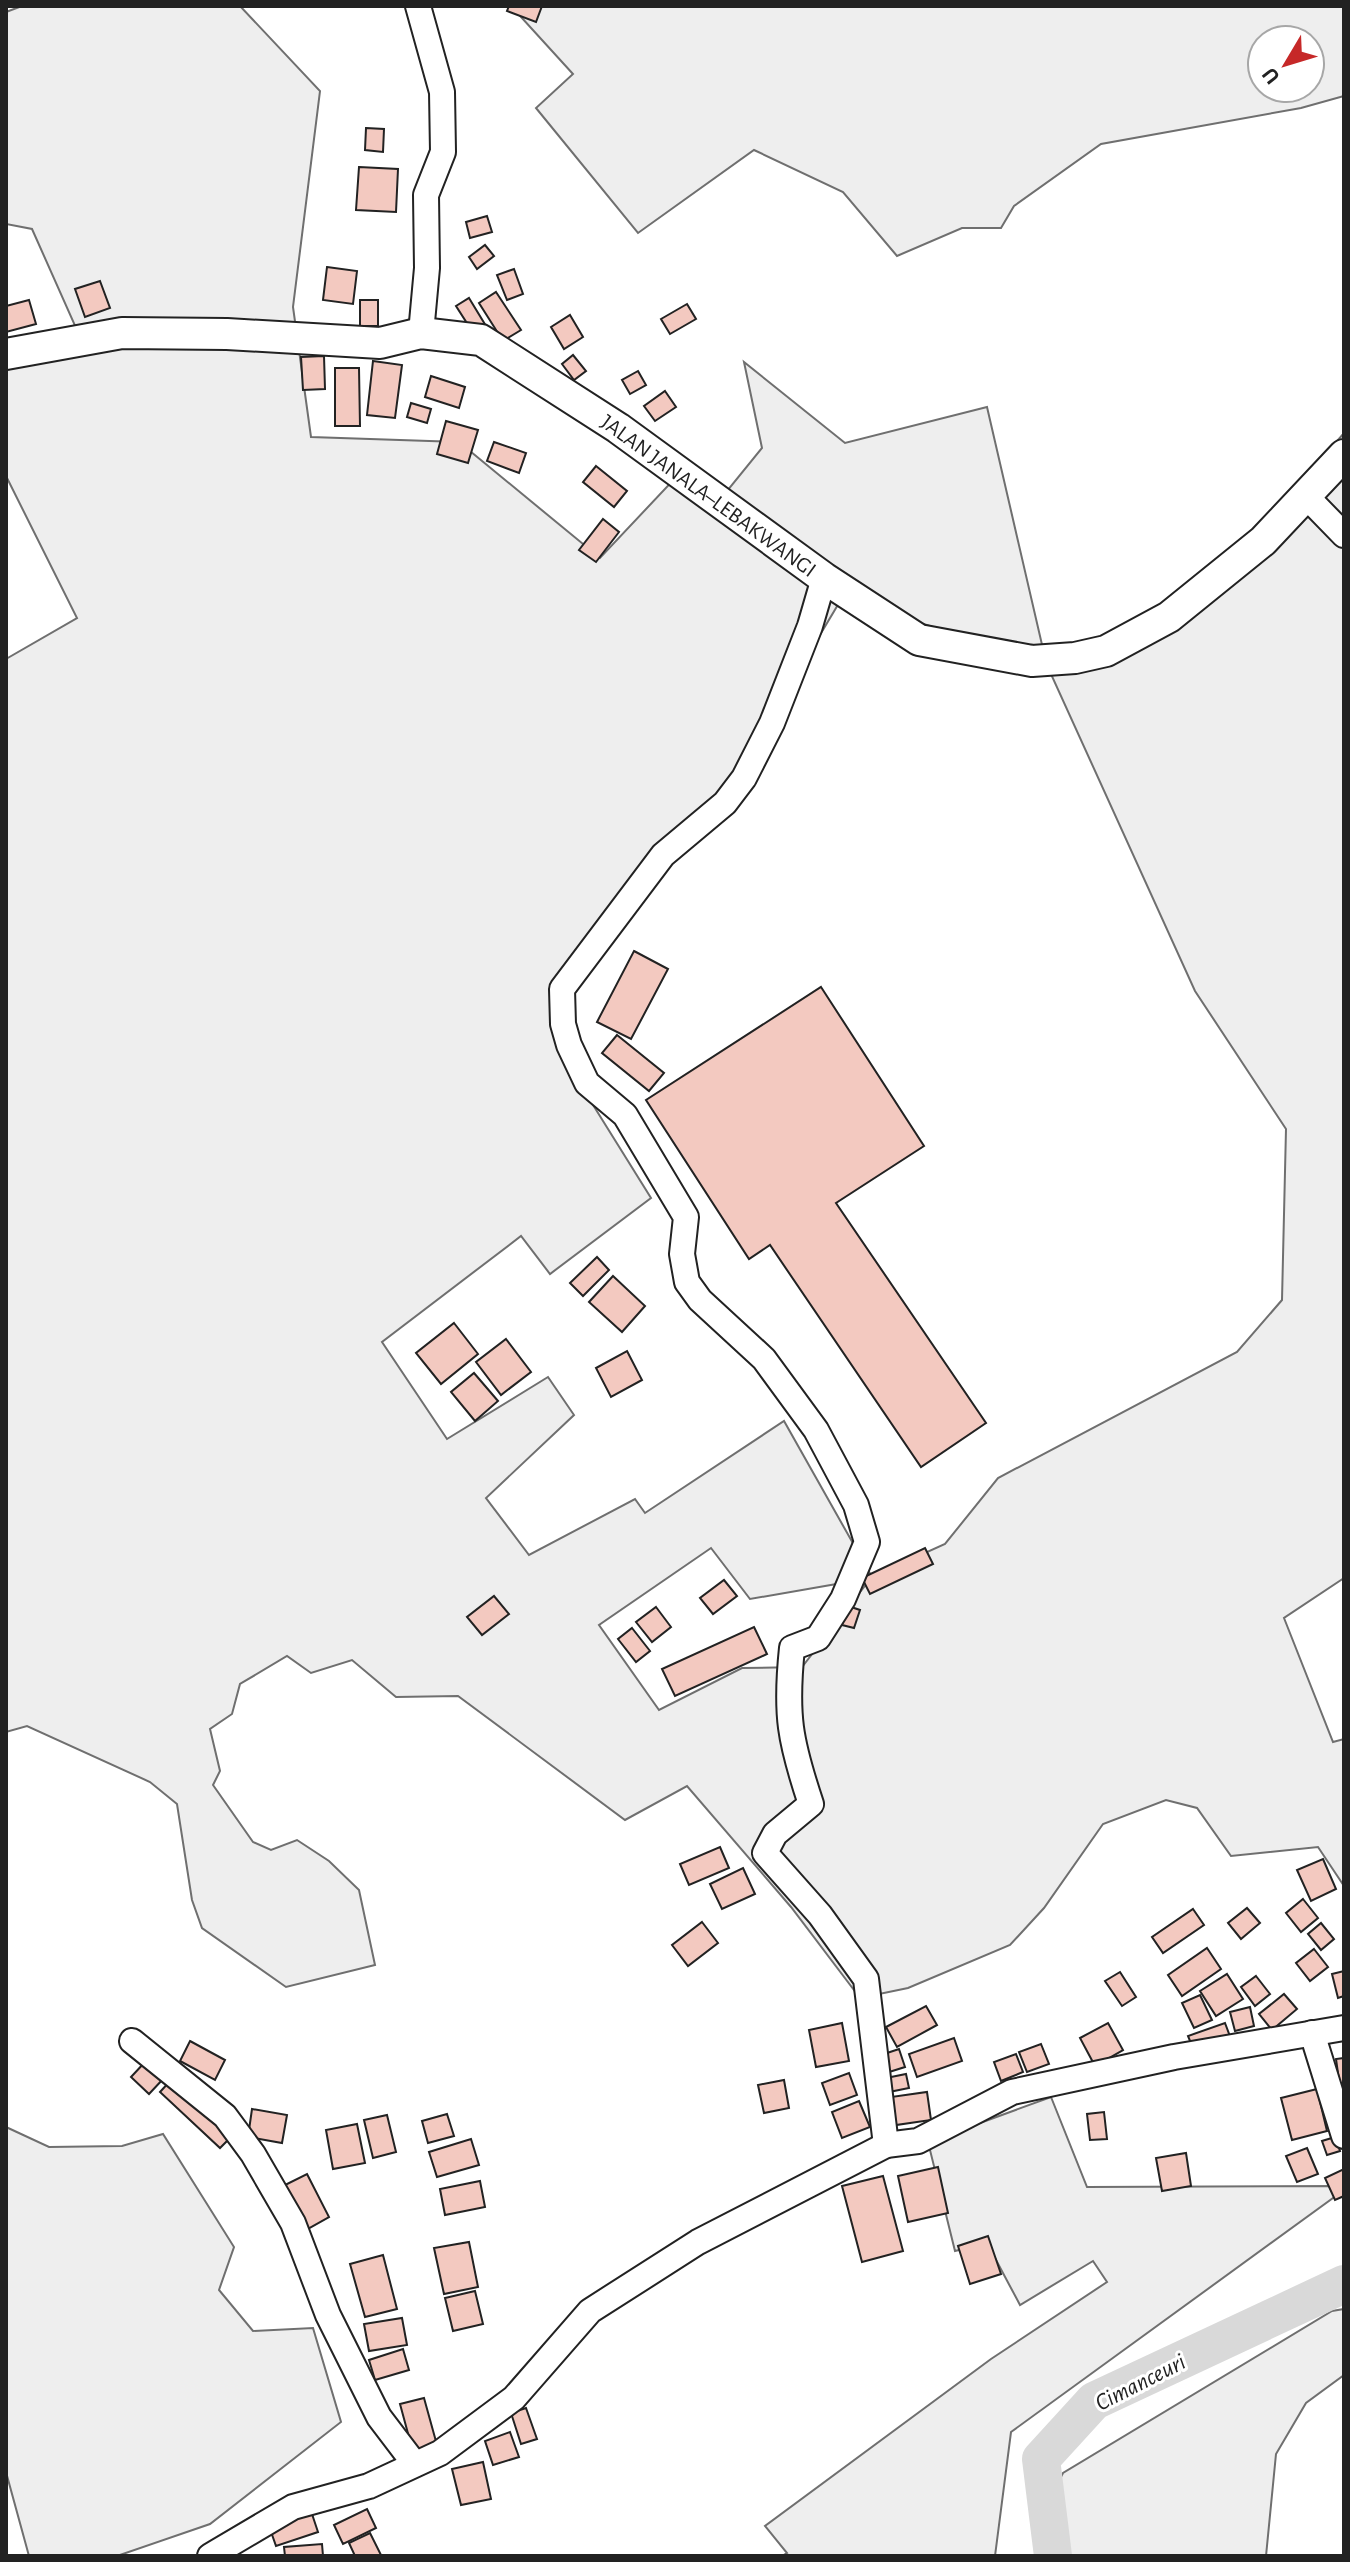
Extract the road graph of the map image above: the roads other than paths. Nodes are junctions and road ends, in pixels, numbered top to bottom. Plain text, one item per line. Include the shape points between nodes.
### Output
1 (418, 6) edge
2 (421, 333) junction
3 (6, 354) edge
4 (1344, 455) edge
5 (1305, 495) junction
6 (1344, 535) edge
7 (824, 578) junction
8 (1344, 2028) edge
9 (1312, 2033) junction
10 (132, 2041) dead end
11 (1344, 2136) edge
12 (886, 2145) junction
13 (414, 2463) junction
14 (210, 2556) edge

1 - 2 street via 442,92 443,152 426,195
2 - 3 main road, JALAN JANALA–LEBAKWANGI via 380,343 122,333
2 - 7 main road, JALAN JANALA–LEBAKWANGI via 481,340 618,428
4 - 5 main road, JALAN JANALA–LEBAKWANGI
5 - 6 street
5 - 7 main road, JALAN JANALA–LEBAKWANGI via 1263,541 1169,617 1106,651 1075,658 1032,661 919,640
7 - 12 street via 772,723 744,778 725,803 663,855 562,989 563,1024 587,1083 625,1115 686,1217 682,1254 687,1282 764,1359 816,1430 856,1505 867,1542 843,1599 818,1638 792,1648 786,1701 793,1749 811,1804 775,1834 765,1853 820,1915 866,1979
8 - 9 street
9 - 11 street
9 - 12 street via 1012,2092 918,2141
10 - 13 street via 225,2116 253,2154 293,2223 328,2315 379,2417
12 - 13 street via 698,2242 590,2311 514,2398 440,2453
13 - 14 street via 369,2486 293,2507

